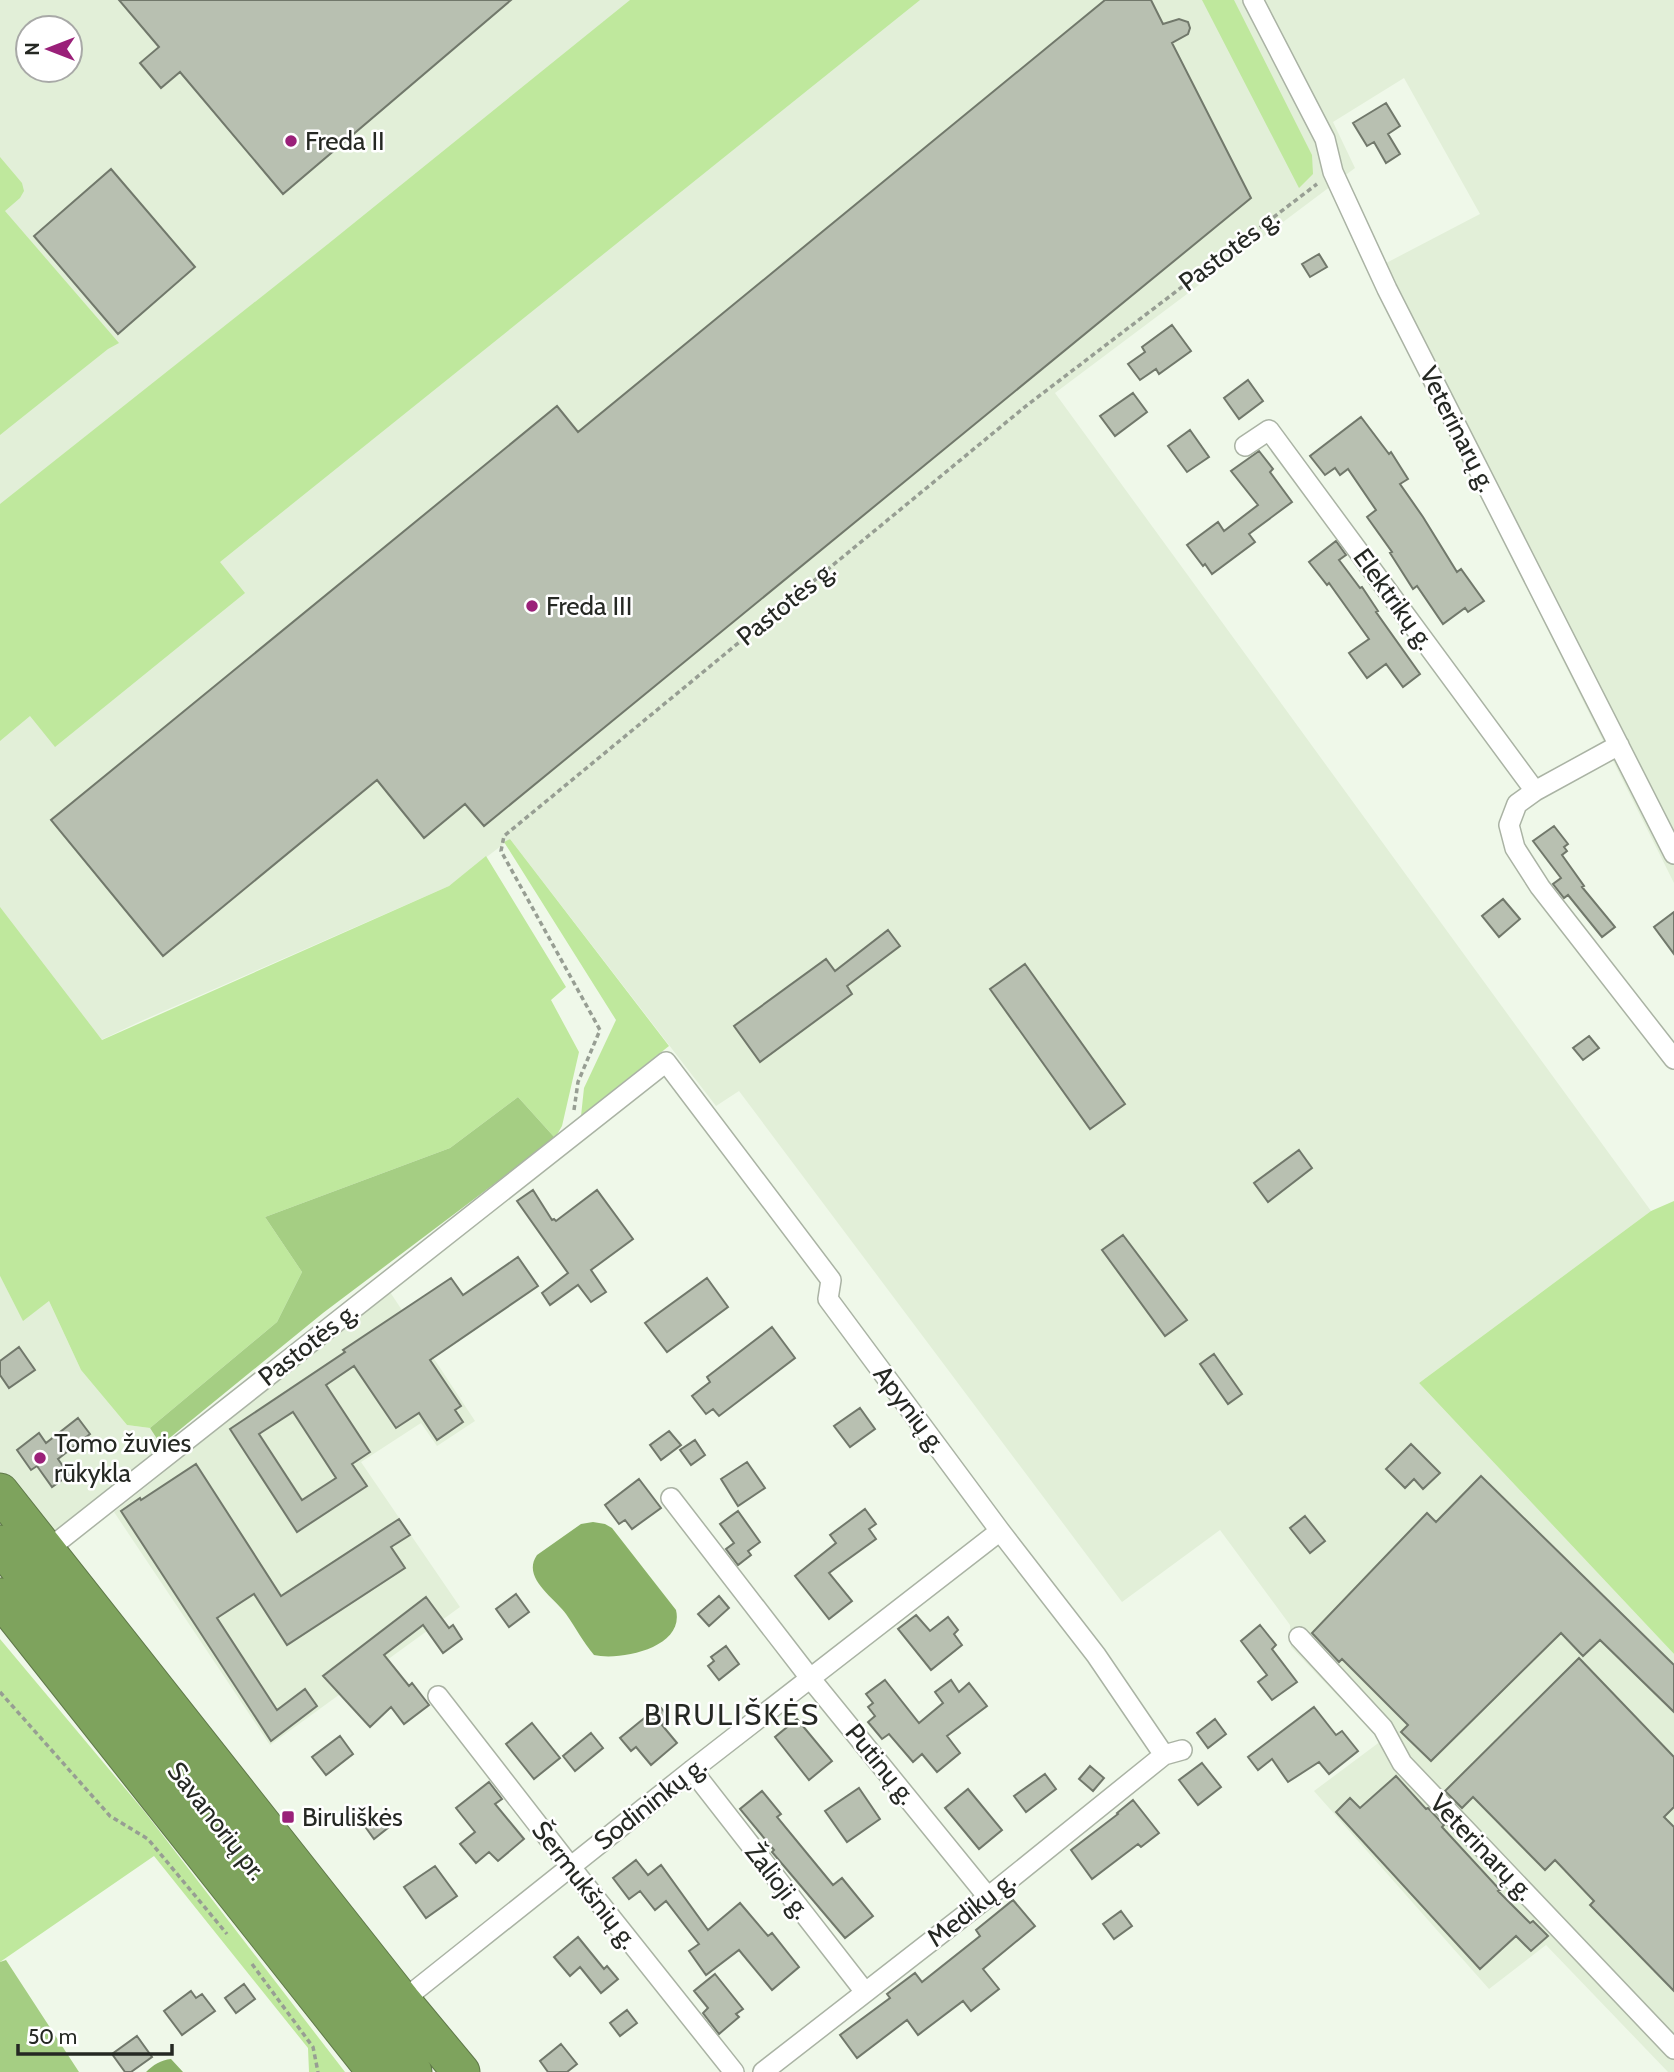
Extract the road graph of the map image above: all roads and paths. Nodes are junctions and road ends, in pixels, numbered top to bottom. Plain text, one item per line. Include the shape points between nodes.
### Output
1 (1253, 0) edge
2 (1333, 172) junction
3 (1245, 446) dead end
4 (1619, 745) junction
5 (1535, 790) junction
6 (1674, 854) edge
7 (1674, 1059) edge
8 (666, 1062) joint
9 (571, 1137) junction
10 (0, 1492) edge
11 (671, 1498) dead end
12 (1000, 1531) junction
13 (17, 1566) edge
14 (1299, 1637) dead end
15 (810, 1678) junction
16 (0, 1692) edge
17 (438, 1696) dead end
18 (1173, 1753) joint
19 (692, 1770) junction
20 (570, 1866) junction
21 (988, 1897) junction
22 (232, 1940) dead end
23 (249, 1960) dead end
24 (864, 1992) junction
25 (402, 2001) junction
26 (1674, 2049) edge
27 (318, 2072) edge
28 (376, 2072) edge
29 (413, 2072) edge
30 (461, 2072) edge
31 (734, 2072) edge
32 (763, 2072) edge

1 - 2 street, Veterinarų g. via 1325,139
2 - 4 street, Veterinarų g. via 1387,289
2 - 9 path, Pastotės g. via 1026,406 504,836 501,851 600,1030 578,1082
3 - 5 street, Elektrikų g. via 1269,430
4 - 5 street
4 - 6 street, Veterinarų g.
5 - 7 street via 1517,804 1510,825 1515,848 1540,887
8 - 9 street, Pastotės g.
8 - 12 street, Apynių g. via 831,1280 828,1299
9 - 13 street, Pastotės g.
10 - 13 highway
11 - 15 street, Putinų g.
12 - 15 street, Sodininkų g.
12 - 18 street, Apynių g.
13 - 25 highway
13 - 28 highway, Savanorių pr.
13 - 29 highway, Savanorių pr.
14 - 26 street, Veterinarų g. via 1383,1728 1402,1763
15 - 19 street, Sodininkų g.
15 - 21 street, Putinų g.
16 - 22 path via 110,1816 148,1839
17 - 20 street, Šermukšnių g.
18 - 21 street, Medikų g.
19 - 20 street, Sodininkų g.
19 - 24 street, Žalioji g.
20 - 25 street, Sodininkų g.
20 - 31 street, Šermukšnių g.
21 - 24 street, Medikų g.
23 - 27 path via 313,2047
24 - 32 street, Medikų g.
25 - 30 highway

